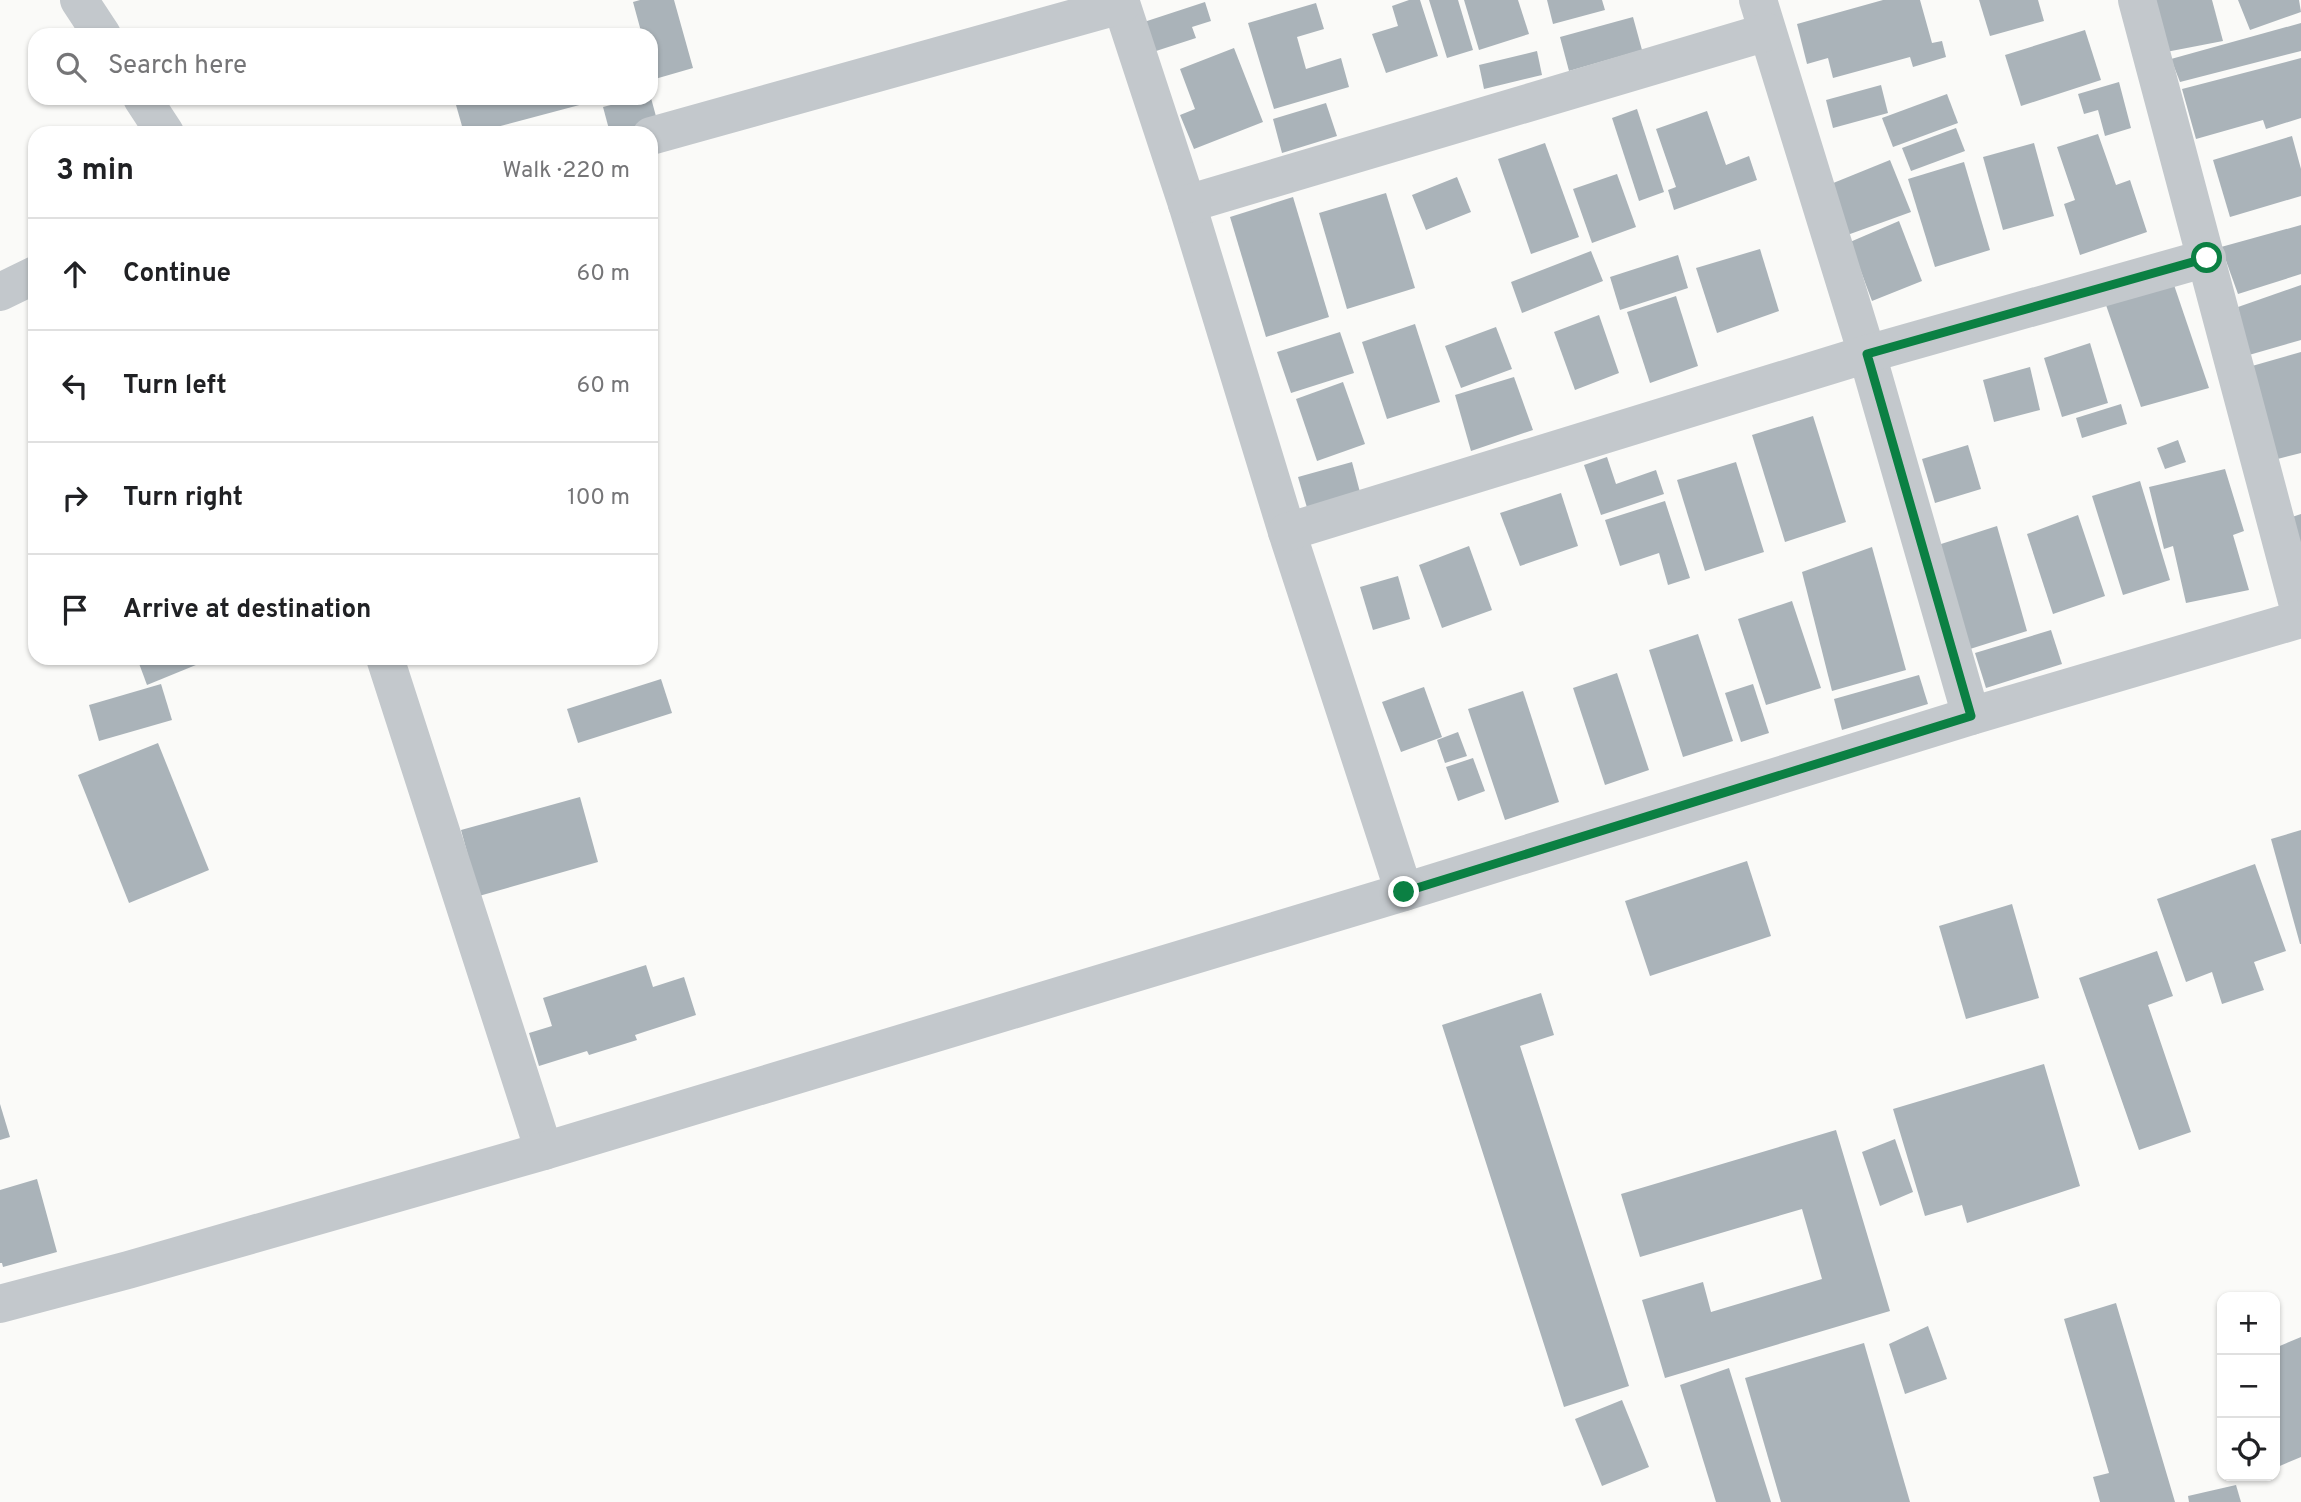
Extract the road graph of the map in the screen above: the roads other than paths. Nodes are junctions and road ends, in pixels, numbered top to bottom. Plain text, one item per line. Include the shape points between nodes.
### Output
1 (79, 0) edge
2 (2137, 0) edge
3 (1121, 2) edge
4 (1762, 16) edge
5 (97, 28) edge
6 (147, 105) edge
7 (160, 126) edge
8 (658, 134) edge
9 (1186, 204) junction
10 (2207, 258) junction
11 (28, 278) edge
12 (0, 292) edge
13 (1867, 354) junction
14 (1287, 532) junction
15 (2301, 618) edge
16 (387, 665) edge
17 (1971, 716) junction
18 (1404, 892) junction
19 (544, 1151) junction
20 (0, 1304) edge

1 - 5 street
2 - 10 street
3 - 8 street
3 - 9 street
4 - 9 street
4 - 13 street
6 - 7 street
9 - 14 street
10 - 13 street
10 - 15 street
11 - 12 street
13 - 14 street
13 - 17 street
14 - 18 street
15 - 17 street
16 - 19 street
17 - 18 street
18 - 19 street
19 - 20 street

